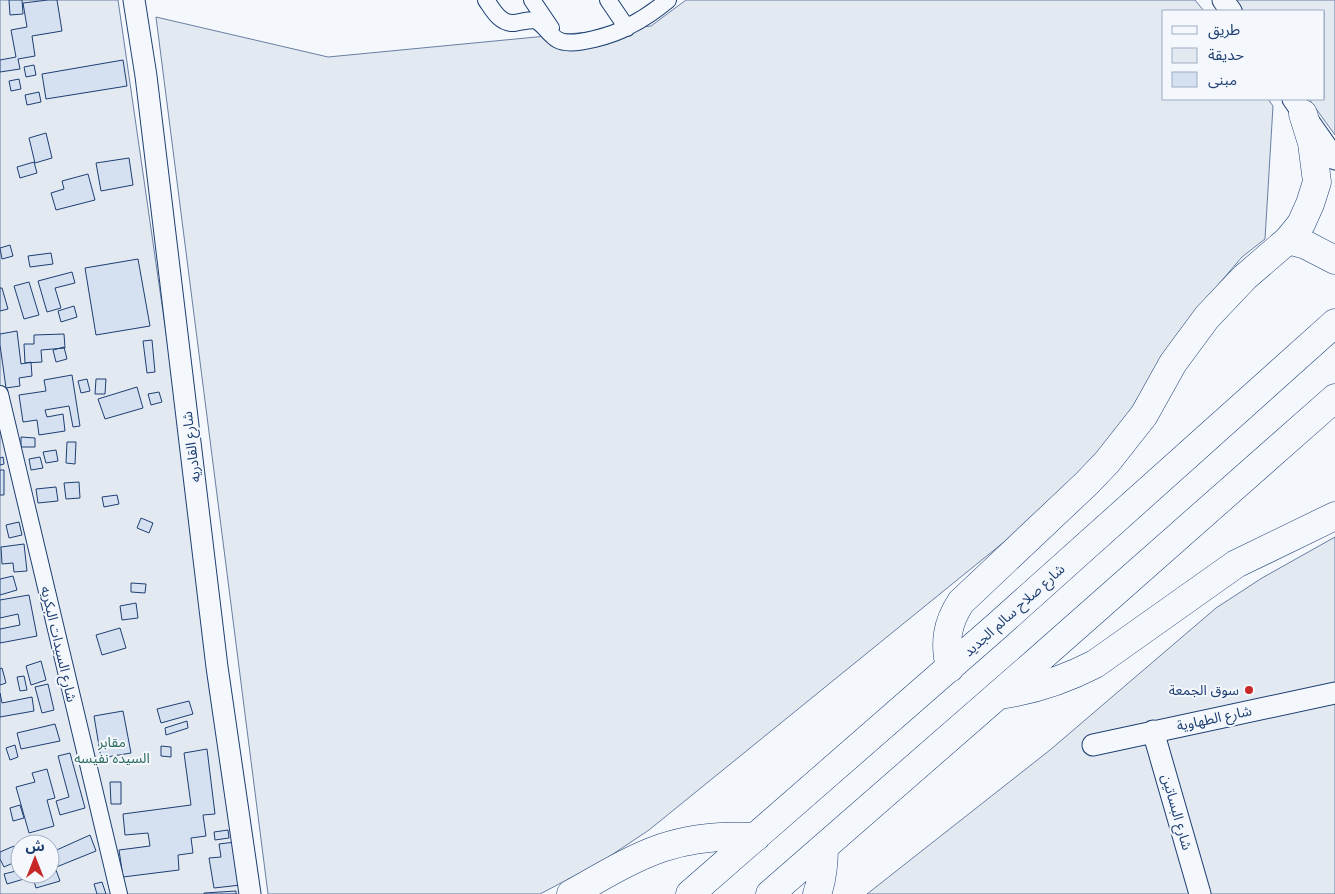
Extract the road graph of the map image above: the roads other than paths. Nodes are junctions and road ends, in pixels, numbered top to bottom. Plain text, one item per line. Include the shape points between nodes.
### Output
1 (134, 0) edge
2 (486, 0) edge
3 (532, 0) edge
4 (608, 0) edge
5 (668, 0) edge
6 (627, 28) junction
7 (559, 40) junction
8 (1298, 107) edge
9 (1335, 159) edge
10 (1335, 199) edge
11 (1308, 210) junction
12 (1288, 240) junction
13 (1335, 260) edge
14 (1335, 323) edge
15 (0, 394) edge
16 (1335, 398) edge
17 (1335, 516) edge
18 (950, 668) junction
19 (1335, 693) edge
20 (998, 695) junction
21 (1154, 731) junction
22 (1093, 745) dead end
23 (756, 837) junction
24 (824, 847) junction
25 (119, 894) edge
26 (250, 894) edge
27 (571, 894) edge
28 (690, 894) edge
29 (770, 894) edge
30 (817, 894) edge
31 (1200, 894) edge

1 - 26 street, شارع القادريه via 217,667
2 - 7 street via 498,17 506,22 534,20
3 - 7 street
4 - 6 street
5 - 6 street
6 - 7 street via 578,43
8 - 9 street
8 - 11 highway via 1312,143 1317,182
10 - 11 highway via 1317,203
11 - 12 highway
12 - 13 highway via 1323,252
12 - 18 highway via 1244,277 1206,317 1173,363 1144,415 1107,462 960,602 947,634
14 - 18 highway, شارع صلاح سالم الجديد
15 - 25 street, شارع السيدات البكريه
16 - 20 highway
17 - 20 highway via 1236,564 1073,676 1049,685
18 - 23 highway, شارع صلاح سالم الجديد
19 - 21 street, شارع الطهاوية
20 - 24 highway
21 - 22 street, شارع الطهاوية
21 - 31 street, شارع البساتين
23 - 27 highway via 709,836 665,846 633,859
23 - 28 highway, شارع صلاح سالم الجديد
24 - 29 highway
24 - 30 highway via 823,873

